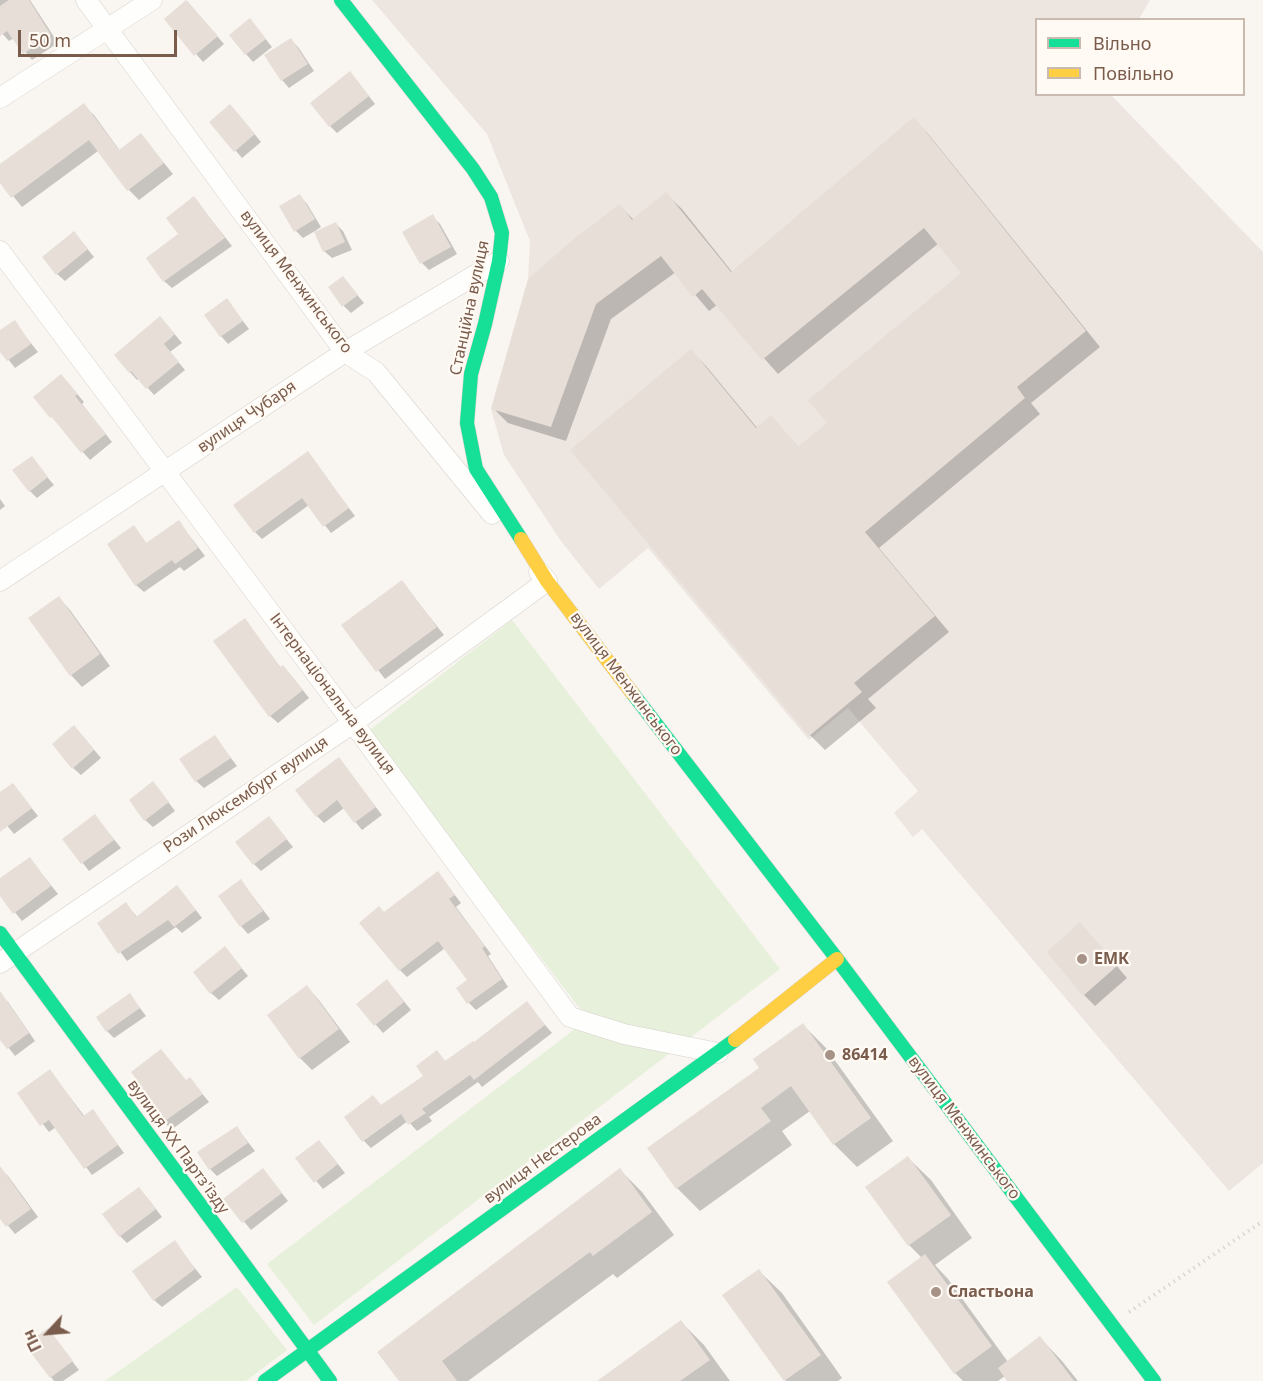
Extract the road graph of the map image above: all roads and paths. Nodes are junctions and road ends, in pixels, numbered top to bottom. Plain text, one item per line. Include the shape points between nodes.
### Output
1 (86, 0) edge
2 (152, 0) edge
3 (341, 0) edge
4 (108, 30) junction
5 (0, 98) edge
6 (0, 251) edge
7 (499, 261) junction
8 (345, 352) junction
9 (165, 471) junction
10 (0, 581) edge
11 (547, 581) junction
12 (353, 723) junction
13 (0, 933) edge
14 (7, 958) edge
15 (837, 959) junction
16 (718, 1053) junction
17 (1263, 1221) edge
18 (1111, 1324) junction
19 (307, 1350) junction
20 (1150, 1377) edge
21 (265, 1381) edge
22 (330, 1381) edge

1 - 4 street, вулиця Менжинського
2 - 4 street
3 - 7 street, Станційна вулиця via 491,197 502,233
4 - 5 street
4 - 8 street, вулиця Менжинського
6 - 9 street, Інтернаціональна вулиця
7 - 8 street, вулиця Чубаря
7 - 11 street, Станційна вулиця via 471,374 467,423 476,469
8 - 9 street, вулиця Чубаря
8 - 11 street, вулиця Менжинського via 376,372
9 - 10 street, вулиця Чубаря
9 - 12 street, Інтернаціональна вулиця
11 - 12 street, Рози Люксембург вулиця
11 - 15 street, вулиця Менжинського
12 - 14 street, Рози Люксембург вулиця
12 - 16 street, Інтернаціональна вулиця via 570,1017 624,1034
13 - 14 street, вулиця XX Партз'їзду
14 - 19 street, вулиця XX Партз'їзду
15 - 16 street, вулиця Нестерова
15 - 18 street, вулиця Менжинського
16 - 19 street, вулиця Нестерова
17 - 18 path
18 - 20 street, вулиця Менжинського
19 - 21 street, вулиця Нестерова
19 - 22 street, вулиця XX Партз'їзду

